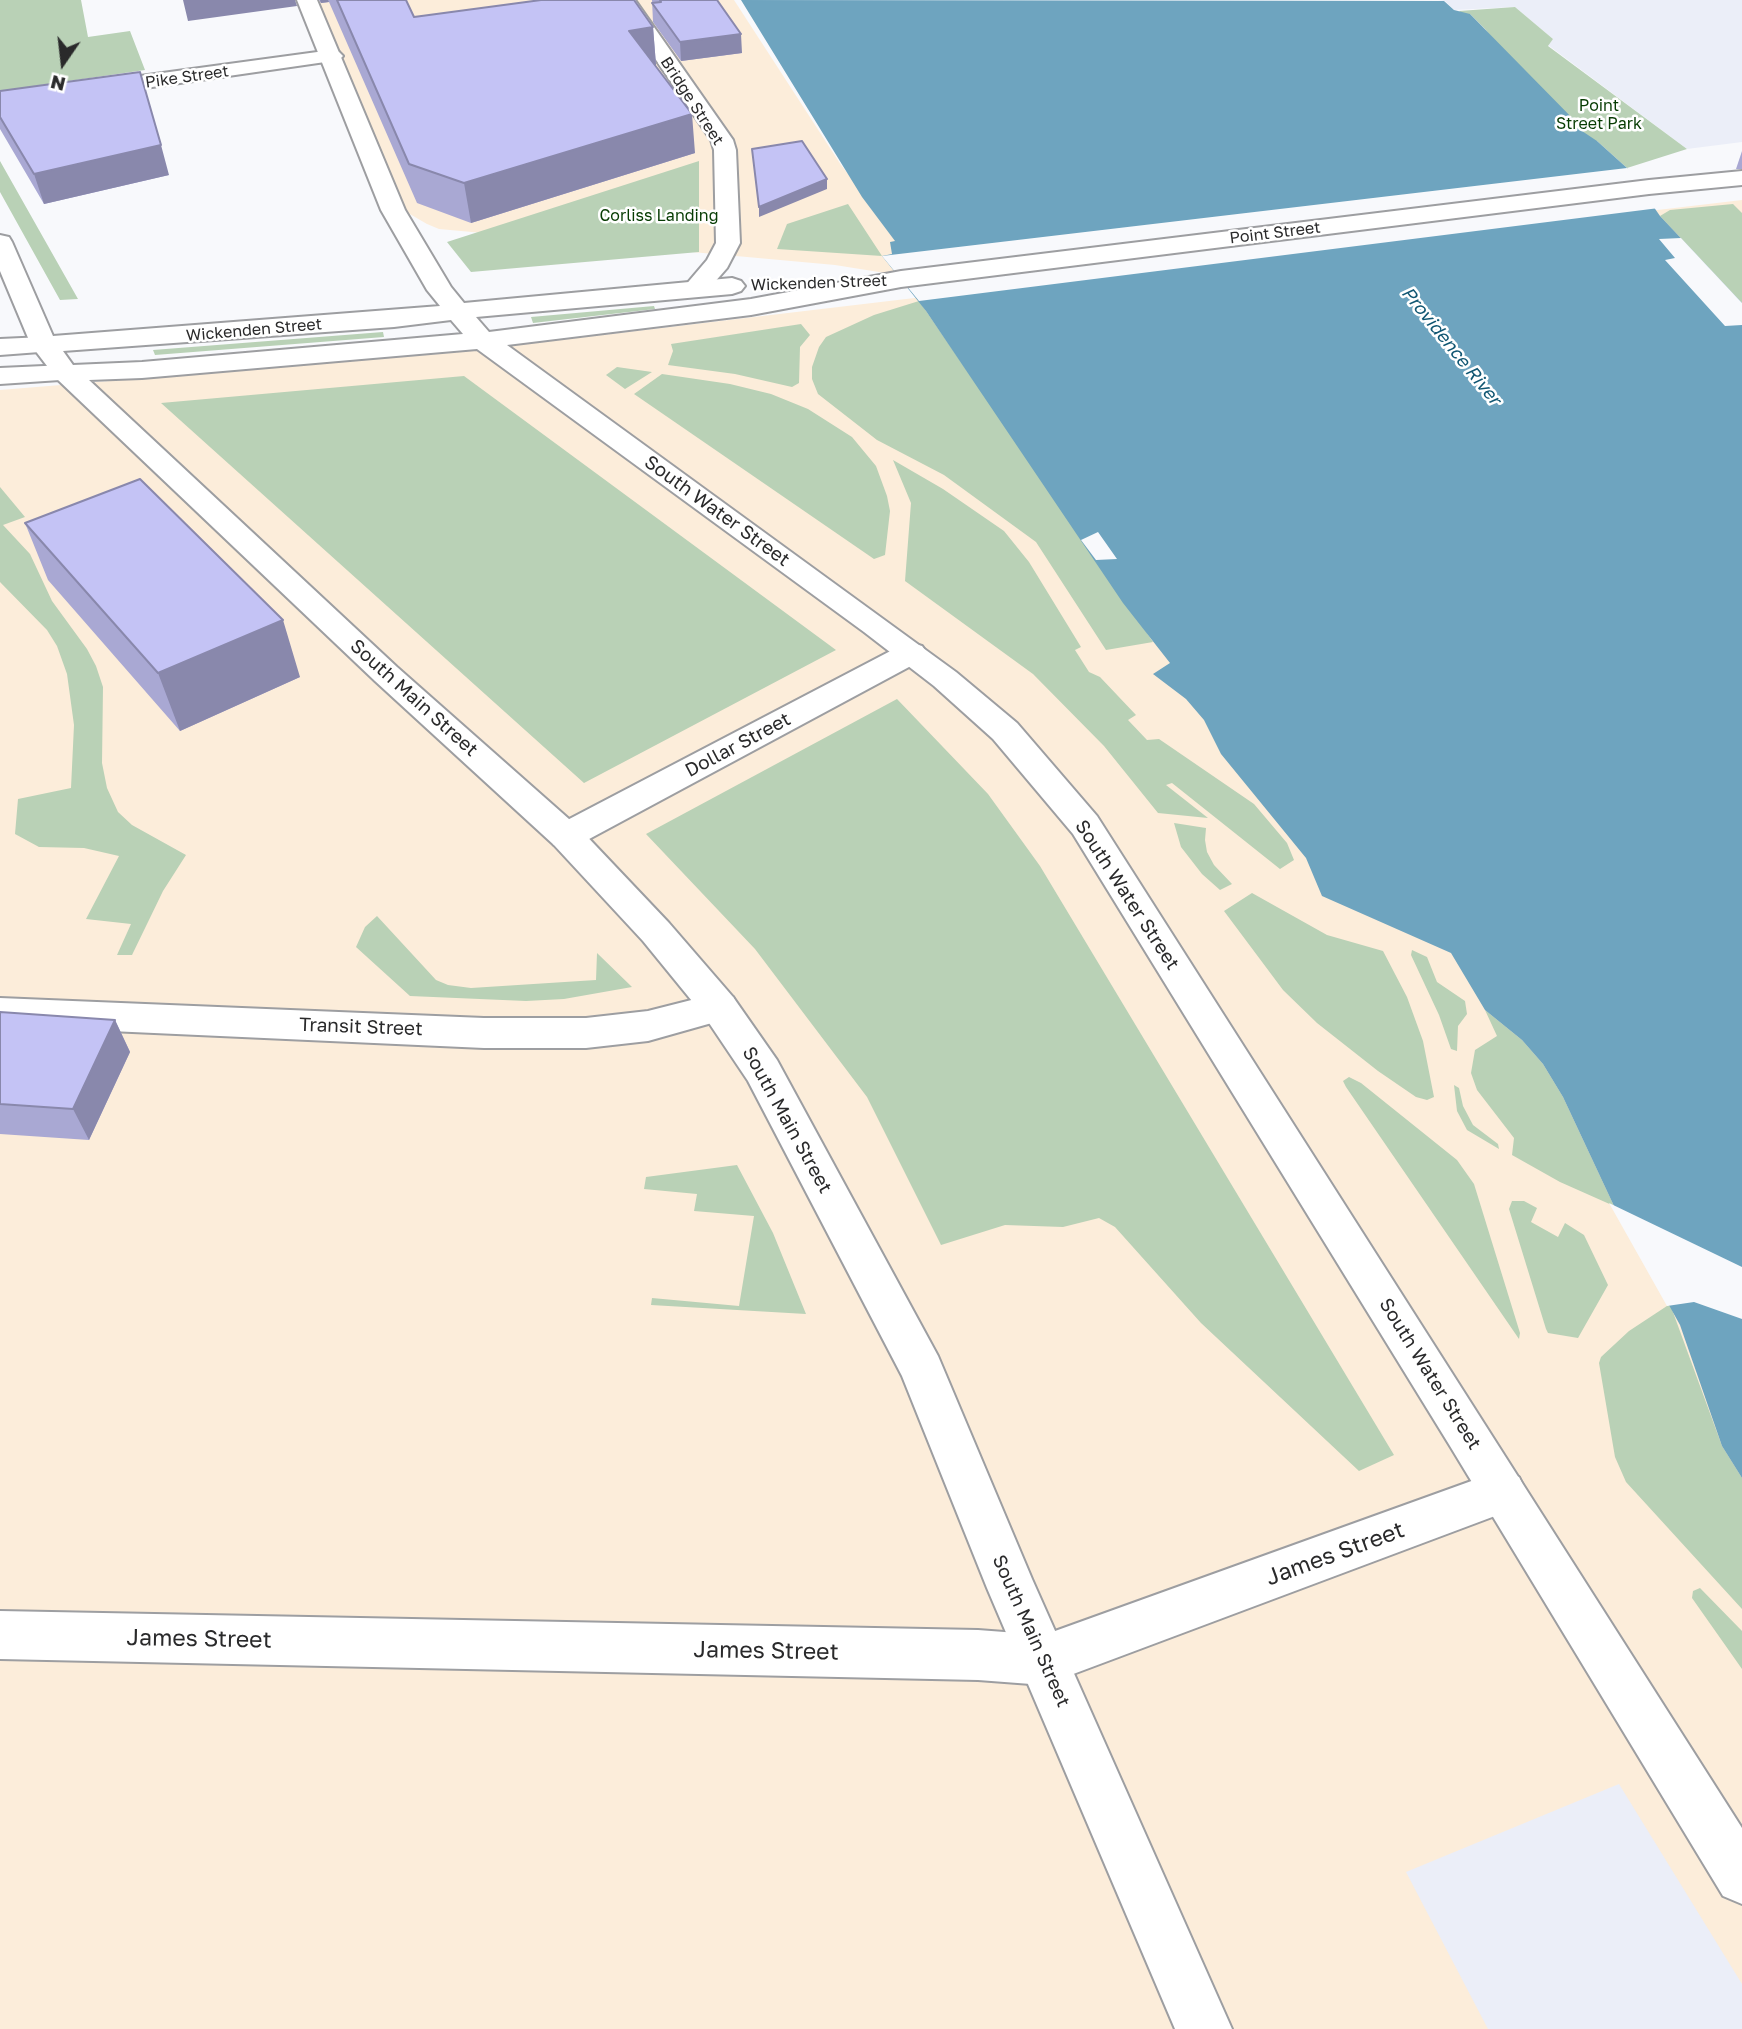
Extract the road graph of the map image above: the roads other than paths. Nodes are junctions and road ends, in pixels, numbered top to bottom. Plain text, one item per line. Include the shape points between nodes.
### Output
1 (307, 0) edge
2 (625, 0) edge
3 (332, 57) junction
4 (0, 103) edge
5 (1742, 160) edge
6 (1742, 178) edge
7 (1649, 187) junction
8 (0, 242) edge
9 (901, 279) junction
10 (697, 287) junction
11 (460, 312) junction
12 (482, 340) junction
13 (44, 345) junction
14 (0, 346) edge
15 (66, 373) junction
16 (0, 376) edge
17 (911, 653) junction
18 (566, 836) junction
19 (719, 1007) junction
20 (0, 1012) edge
21 (1502, 1492) junction
22 (0, 1635) edge
23 (1044, 1660) junction
24 (1742, 1877) edge
25 (1204, 2029) edge

1 - 3 main road, South Water Street
2 - 10 main road, Bridge Street via 722,139 725,150 728,243
3 - 4 main road, Pike Street
3 - 11 main road, South Water Street via 393,211 440,290
5 - 7 main road, Point Street
6 - 7 main road, Point Street
7 - 9 main road, Point Street
8 - 13 main road, South Main Street
9 - 10 main road, Wickenden Street
9 - 12 main road, Wickenden Street via 751,307
10 - 11 main road, Wickenden Street
11 - 12 main road, South Water Street
11 - 13 main road, Wickenden Street
12 - 15 main road, Wickenden Street
12 - 17 main road, South Water Street
13 - 14 main road, Wickenden Street
13 - 15 main road, South Main Street
15 - 16 main road, Wickenden Street
15 - 18 main road, South Main Street
17 - 18 main road, Dollar Street
17 - 21 main road, South Water Street via 1004,731 1085,824
18 - 19 main road, South Main Street
19 - 20 main road, Transit Street via 648,1026 574,1033
19 - 23 main road, South Main Street via 763,1071 922,1370
21 - 23 main road, James Street
21 - 24 main road, South Water Street
22 - 23 main road, James Street
23 - 25 main road, South Main Street

